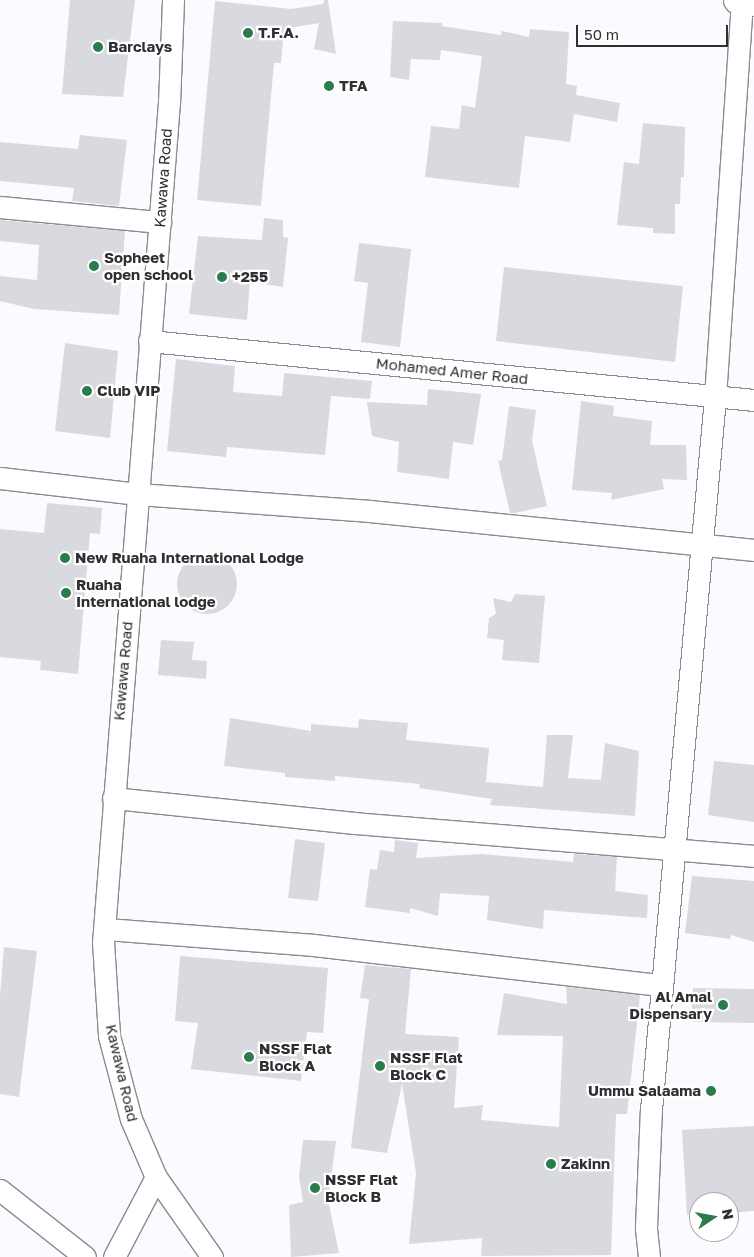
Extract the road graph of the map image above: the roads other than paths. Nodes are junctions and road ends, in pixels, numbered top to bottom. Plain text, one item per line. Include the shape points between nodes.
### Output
1 (173, 0) edge
2 (738, 0) edge
3 (742, 0) edge
4 (754, 2) edge
5 (0, 207) edge
6 (160, 222) junction
7 (149, 341) junction
8 (715, 397) junction
9 (754, 400) edge
10 (0, 478) edge
11 (138, 494) junction
12 (700, 544) junction
13 (754, 550) edge
14 (113, 798) junction
15 (675, 849) junction
16 (754, 856) edge
17 (107, 929) junction
18 (661, 985) junction
19 (156, 1177) junction
20 (0, 1190) edge
21 (85, 1257) edge
22 (114, 1257) edge
23 (212, 1257) edge
24 (649, 1257) edge

1 - 6 street, Kawawa Road
2 - 3 highway
3 - 4 highway
3 - 8 street
5 - 6 street
6 - 7 street, Kawawa Road
7 - 8 street, Mohamed Amer Road
7 - 11 street, Kawawa Road
8 - 9 street, Mohamed Amer Road
8 - 12 street
10 - 11 street
11 - 12 street via 370,511
11 - 14 street, Kawawa Road
12 - 13 street
12 - 15 street
14 - 15 street
14 - 17 street, Kawawa Road
15 - 16 street
15 - 18 street
17 - 18 street via 313,945
17 - 19 street, Kawawa Road via 103,942 110,1036 130,1119
18 - 24 street via 646,1208
19 - 22 street
19 - 23 street, Kawawa Road
20 - 21 street

